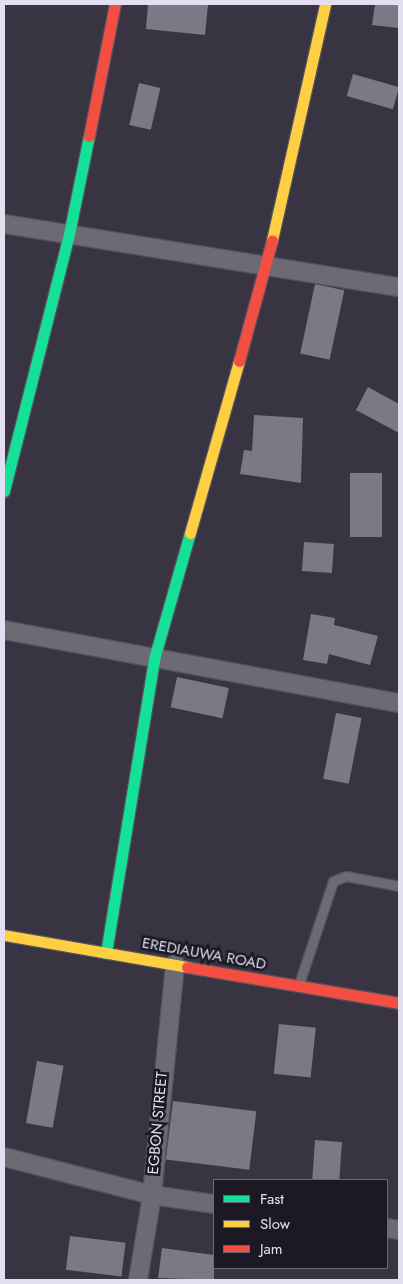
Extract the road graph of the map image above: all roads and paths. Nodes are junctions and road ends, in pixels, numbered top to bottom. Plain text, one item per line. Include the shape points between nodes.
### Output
1 (115, 4) edge
2 (325, 4) edge
3 (4, 224) edge
4 (69, 234) junction
5 (267, 264) junction
6 (399, 286) edge
7 (4, 490) edge
8 (4, 630) edge
9 (154, 659) junction
10 (399, 703) edge
11 (399, 886) edge
12 (4, 935) edge
13 (106, 953) junction
14 (175, 964) junction
15 (299, 986) junction
16 (399, 1003) edge
17 (4, 1157) edge
18 (152, 1195) junction
19 (213, 1204) edge
20 (138, 1280) edge

1 - 4 street
2 - 5 street
3 - 4 street
4 - 5 street
4 - 7 street
5 - 6 street
5 - 9 street
8 - 9 street
9 - 10 street
9 - 13 street
11 - 15 lane via 346,876 332,881
12 - 13 street, EREDIAUWA ROAD
13 - 14 street, EREDIAUWA ROAD
14 - 15 street, EREDIAUWA ROAD
14 - 18 street, EGBON STREET
15 - 16 street, EREDIAUWA ROAD
17 - 18 street
18 - 19 street
18 - 20 street, EGBON STREET

